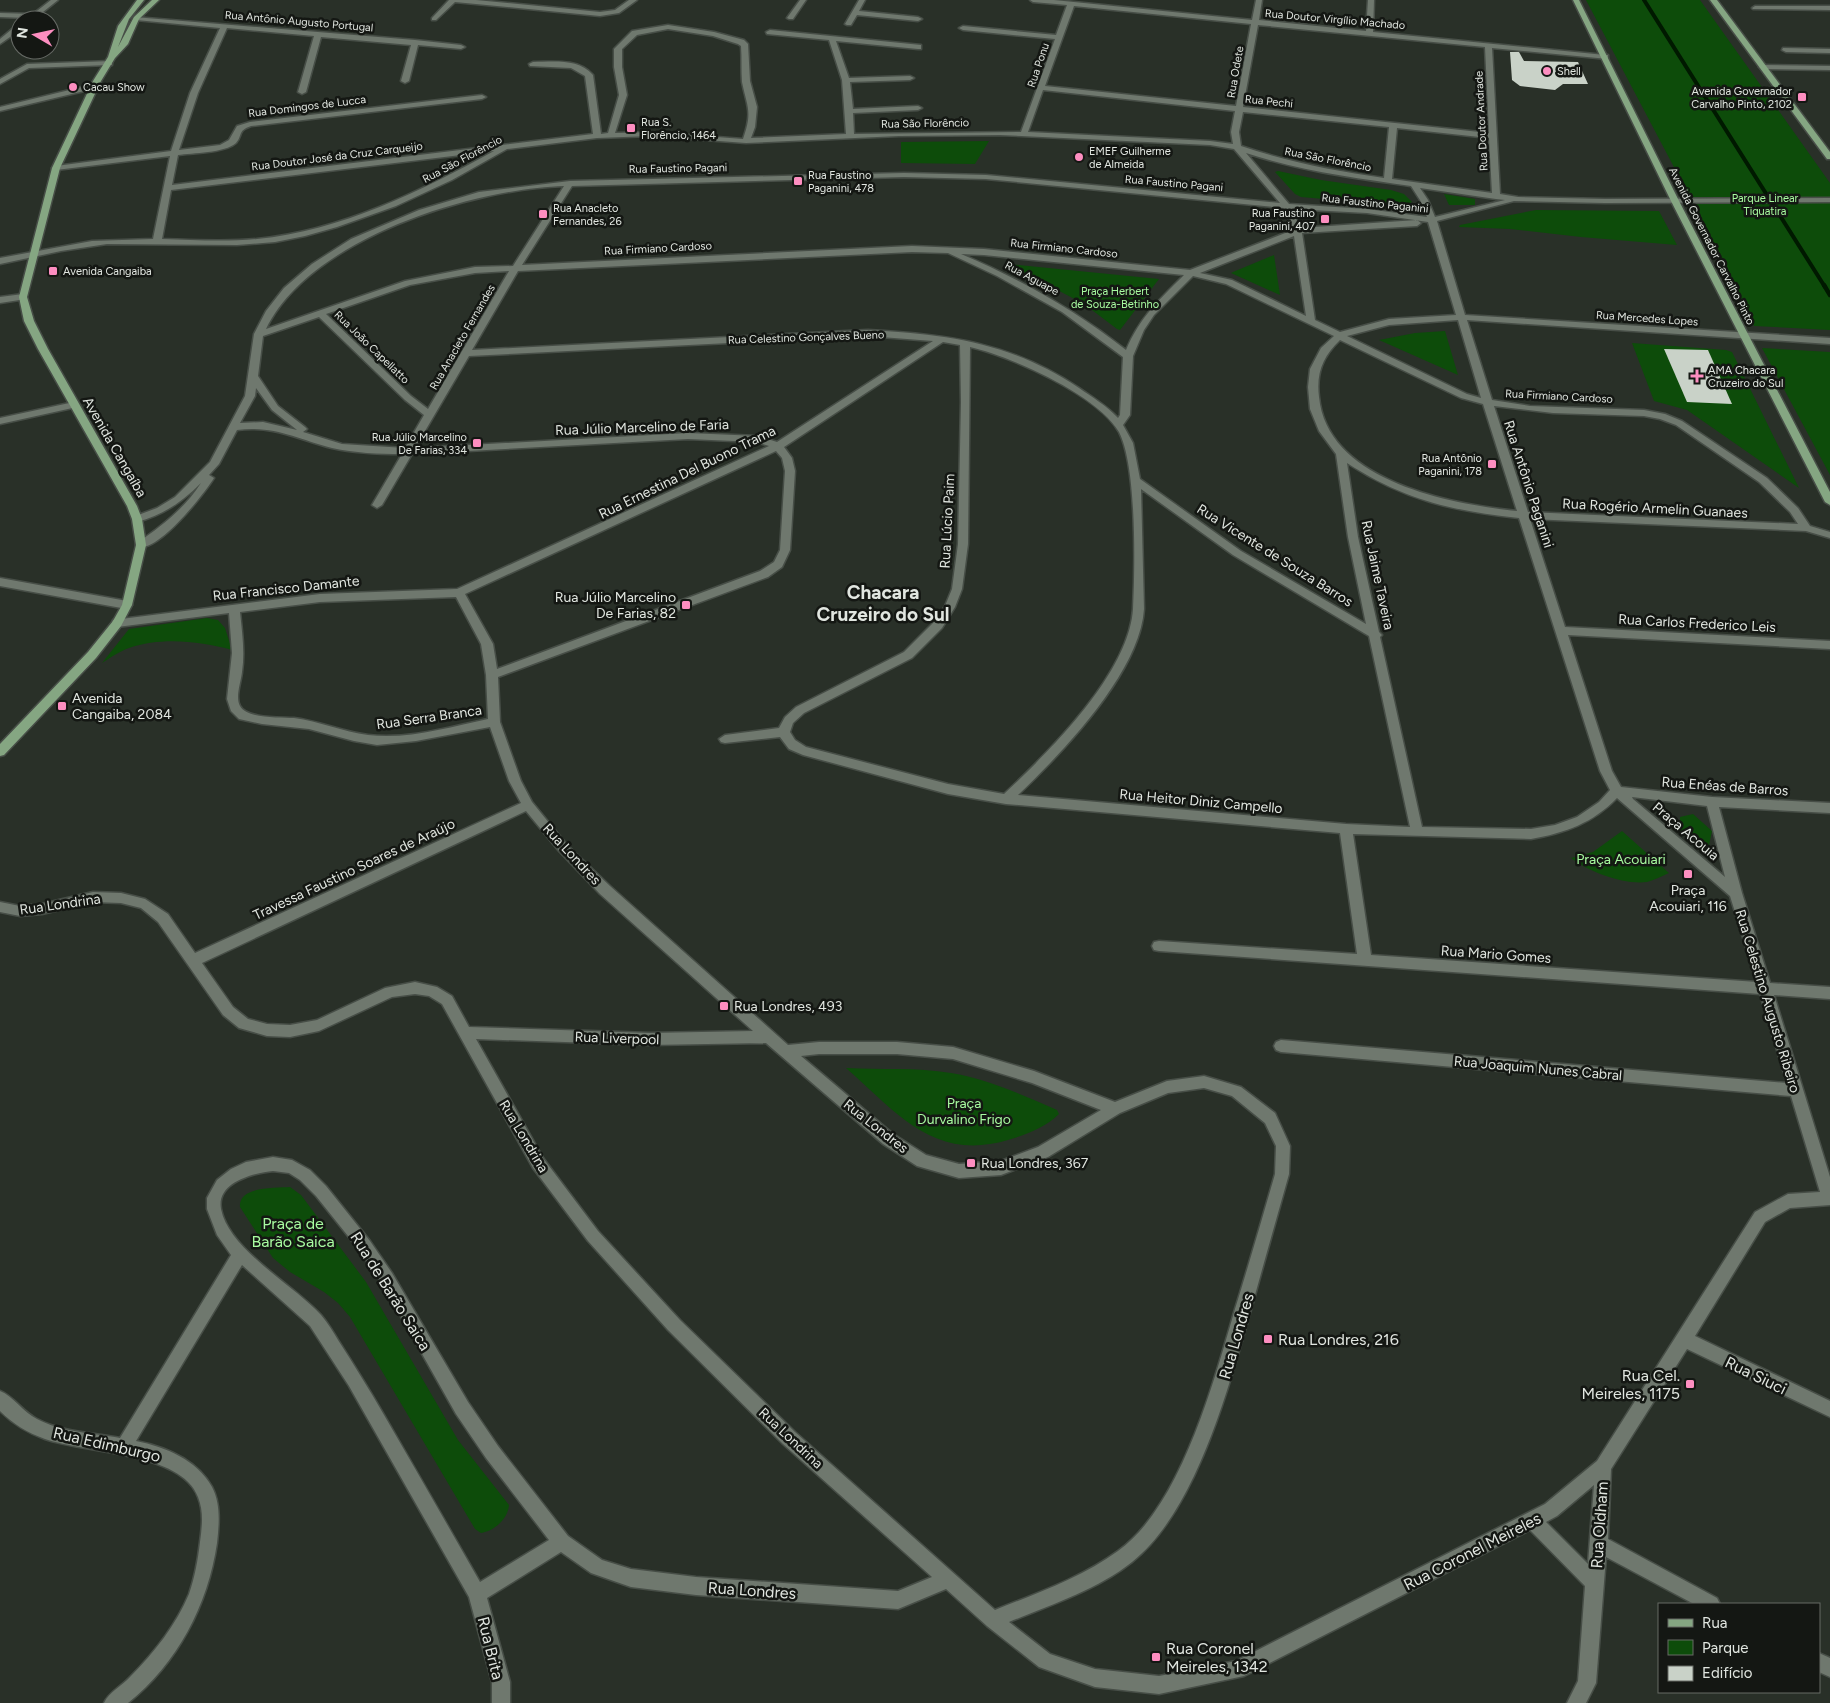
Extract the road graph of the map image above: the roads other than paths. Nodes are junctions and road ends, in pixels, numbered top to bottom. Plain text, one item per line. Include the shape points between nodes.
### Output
1 (55, 0) edge
2 (141, 0) edge
3 (153, 0) edge
4 (454, 0) edge
5 (634, 0) edge
6 (802, 0) edge
7 (862, 0) edge
8 (1033, 0) edge
9 (1259, 0) edge
10 (1371, 0) edge
11 (1576, 0) edge
12 (1713, 0) edge
13 (1071, 4) junction
14 (1755, 8) dead end
15 (1830, 8) edge
16 (42, 10) edge
17 (855, 13) junction
18 (136, 18) junction
19 (791, 18) dead end
20 (918, 19) dead end
21 (434, 20) dead end
22 (1255, 23) junction
23 (849, 24) dead end
24 (224, 26) junction
25 (963, 28) dead end
26 (770, 32) dead end
27 (318, 34) junction
28 (1369, 34) junction
29 (1059, 37) junction
30 (832, 38) junction
31 (415, 42) junction
32 (1488, 44) junction
33 (460, 47) dead end
34 (918, 47) dead end
35 (1786, 50) dead end
36 (1830, 51) edge
37 (1606, 56) junction
38 (110, 60) junction
39 (533, 64) dead end
40 (1763, 67) junction
41 (1830, 68) edge
42 (910, 78) dead end
43 (846, 80) junction
44 (406, 81) dead end
45 (0, 82) edge
46 (94, 86) junction
47 (1042, 88) junction
48 (302, 92) dead end
49 (482, 97) dead end
50 (918, 108) dead end
51 (0, 109) edge
52 (1240, 109) junction
53 (848, 111) junction
54 (1393, 125) junction
55 (1024, 133) junction
56 (611, 135) junction
57 (597, 136) junction
58 (850, 136) junction
59 (1494, 136) junction
60 (746, 141) junction
61 (510, 146) junction
62 (1238, 147) junction
63 (174, 154) junction
64 (1830, 157) edge
65 (56, 168) junction
66 (1388, 181) junction
67 (570, 183) junction
68 (1415, 186) junction
69 (166, 188) junction
70 (418, 194) junction
71 (1496, 197) junction
72 (1518, 199) junction
73 (439, 200) junction
74 (1830, 200) edge
75 (1675, 202) junction
76 (1287, 206) junction
77 (383, 208) junction
78 (1432, 220) junction
79 (397, 222) junction
80 (1297, 231) junction
81 (158, 241) junction
82 (943, 249) junction
83 (35, 252) junction
84 (0, 260) edge
85 (516, 267) junction
86 (1191, 273) junction
87 (23, 297) junction
88 (0, 300) edge
89 (321, 314) junction
90 (1462, 317) junction
91 (1312, 322) junction
92 (259, 334) junction
93 (1339, 336) junction
94 (1744, 336) junction
95 (941, 339) junction
96 (1830, 341) edge
97 (965, 342) junction
98 (467, 353) junction
99 (1128, 356) junction
100 (254, 378) junction
101 (1488, 404) junction
102 (74, 405) junction
103 (430, 416) junction
104 (0, 421) edge
105 (1119, 424) junction
106 (236, 427) junction
107 (316, 439) junction
108 (778, 446) junction
109 (409, 451) junction
110 (1341, 454) junction
111 (214, 464) junction
112 (1135, 480) junction
113 (1830, 502) edge
114 (377, 505) dead end
115 (1525, 516) junction
116 (136, 519) junction
117 (1806, 528) junction
118 (1830, 535) edge
119 (141, 545) junction
120 (0, 582) edge
121 (459, 593) junction
122 (127, 605) junction
123 (234, 608) junction
124 (118, 623) junction
125 (1562, 631) junction
126 (1376, 635) junction
127 (1830, 645) edge
128 (492, 676) junction
129 (494, 722) junction
130 (784, 732) junction
131 (725, 739) dead end
132 (0, 752) edge
133 (1617, 790) junction
134 (1006, 798) junction
135 (1712, 802) junction
136 (528, 805) junction
137 (1830, 808) edge
138 (1346, 828) junction
139 (1417, 832) junction
140 (1736, 893) junction
141 (0, 907) edge
142 (1159, 946) dead end
143 (192, 961) junction
144 (1365, 961) junction
145 (1765, 989) junction
146 (1830, 993) edge
147 (464, 1033) junction
148 (769, 1037) junction
149 (1281, 1046) dead end
150 (787, 1051) junction
151 (1796, 1090) junction
152 (1115, 1109) junction
153 (1830, 1198) edge
154 (240, 1254) junction
155 (1683, 1339) junction
156 (0, 1399) edge
157 (1830, 1409) edge
158 (124, 1446) junction
159 (1602, 1467) junction
160 (1532, 1520) junction
161 (562, 1542) junction
162 (1599, 1544) junction
163 (947, 1580) junction
164 (1594, 1583) junction
165 (477, 1594) junction
166 (1709, 1603) edge
167 (993, 1620) junction
168 (113, 1703) edge
169 (501, 1703) edge
170 (1576, 1703) edge

1 - 16 street
2 - 38 main road via 127,14
3 - 18 main road
4 - 5 street via 600,14 617,12
4 - 21 street
6 - 19 street
7 - 17 street
8 - 13 street, Rua Doutor Virgílio Machado
9 - 22 street, Rua Odete
10 - 28 street
11 - 37 main road, Avenida Governador Carvalho Pinto
12 - 40 main road
13 - 22 street, Rua Doutor Virgílio Machado
13 - 29 street, Rua Ponu
14 - 15 street
17 - 20 street
17 - 23 street
18 - 24 street, Rua Antônio Augusto Portugal
18 - 38 main road via 124,44
22 - 28 street, Rua Doutor Virgílio Machado
22 - 52 street, Rua Odete
24 - 27 street, Rua Antônio Augusto Portugal
24 - 63 street via 194,93
25 - 29 street
26 - 30 street
27 - 31 street, Rua Antônio Augusto Portugal
27 - 48 street
28 - 32 street, Rua Doutor Virgílio Machado
29 - 47 street, Rua Ponu
30 - 34 street
30 - 43 street via 833,50
31 - 33 street, Rua Antônio Augusto Portugal
31 - 44 street
32 - 37 street, Rua Doutor Virgílio Machado
32 - 59 street, Rua Doutor Andrade
35 - 36 street
37 - 75 main road, Avenida Governador Carvalho Pinto
38 - 45 street via 28,66
38 - 46 main road
39 - 57 street via 586,71
40 - 41 street
40 - 64 main road
42 - 43 street
43 - 53 street
46 - 51 street
46 - 65 main road
47 - 52 street, Rua Pechi
47 - 55 street, Rua Ponu
49 - 63 street, Rua Domingos de Lucca via 250,124 238,128 233,141 227,146
50 - 53 street
52 - 54 street, Rua Pechi
52 - 62 street, Rua Odete via 1235,132
53 - 58 street
54 - 59 street, Rua Pechi
54 - 66 street
55 - 58 street, Rua São Florêncio
55 - 62 street, Rua São Florêncio via 1177,140
56 - 57 street, Rua São Florêncio
56 - 60 street, Rua São Florêncio via 650,134
56 - 60 street via 623,95 616,56 618,49 635,33 668,27 714,34 741,42 744,46 746,81 753,107
57 - 61 street, Rua São Florêncio
58 - 60 street, Rua São Florêncio
59 - 71 street, Rua Doutor Andrade
61 - 69 street, Rua Doutor José da Cruz Carqueijo
61 - 70 street, Rua São Florêncio
62 - 66 street, Rua São Florêncio via 1301,167
62 - 76 street
63 - 65 street, Rua Domingos de Lucca
63 - 69 street
65 - 83 main road
66 - 68 street, Rua São Florêncio
67 - 73 street, Rua Faustino Pagani
67 - 76 street, Rua Faustino Pagani via 962,176
67 - 85 street, Rua Anacleto Fernandes
68 - 71 street, Rua São Florêncio
68 - 78 street, Rua Antônio Paganini
69 - 81 street
70 - 73 street
70 - 77 street, Rua São Florêncio
71 - 72 street, Rua São Florêncio
72 - 75 street, Rua São Florêncio
72 - 78 street, Rua Faustino Paganini
73 - 79 street, Rua Faustino Pagani
74 - 75 street, Rua São Florêncio
75 - 94 main road, Avenida Governador Carvalho Pinto
76 - 78 street, Rua Faustino Paganini
76 - 80 street
77 - 79 street via 386,216
77 - 81 street, Rua São Florêncio via 274,239
78 - 80 street
78 - 90 street, Rua Antônio Paganini
79 - 92 street, Rua Faustino Pagani via 354,241 315,266 286,290 270,311
80 - 86 street
80 - 91 street
81 - 83 street, Rua São Florêncio via 92,243
82 - 85 street, Rua Firmiano Cardoso
82 - 86 street, Rua Firmiano Cardoso
82 - 99 street, Rua Aguape via 1057,304
83 - 84 street, Rua São Florêncio
83 - 87 main road
85 - 89 street, Rua Firmiano Cardoso via 435,276
85 - 98 street, Rua Anacleto Fernandes
86 - 91 street, Rua Firmiano Cardoso via 1229,282
86 - 99 street via 1151,313 1139,330
87 - 88 street
87 - 102 main road, Avenida Cangaíba via 29,321
89 - 92 street, Rua Firmiano Cardoso
89 - 103 street, Rua João Capellatto
90 - 93 street, Rua Mercedes Lopes via 1389,322
90 - 94 street, Rua Mercedes Lopes
90 - 101 street, Rua Antônio Paganini
91 - 93 street, Rua Firmiano Cardoso
92 - 100 street, Rua Faustino Pagani
93 - 101 street, Rua Firmiano Cardoso via 1464,396
93 - 110 street, Rua Jaime Taveira via 1324,350 1315,369 1313,388 1315,410 1324,431
94 - 96 street, Rua Mercedes Lopes
94 - 113 main road, Avenida Governador Carvalho Pinto
95 - 97 street, Rua Celestino Gonçalves Bueno
95 - 98 street, Rua Celestino Gonçalves Bueno via 868,333
95 - 108 street, Rua Ernestina Del Buono Trama
97 - 105 street, Rua Celestino Gonçalves Bueno via 1012,355 1044,370 1072,387
97 - 130 street, Rua Lúcio Paim via 963,544 957,589 950,606 938,625 908,655 800,710 791,716
98 - 103 street, Rua Anacleto Fernandes
99 - 105 street via 1125,415
100 - 106 street, Rua Faustino Pagani
100 - 107 street, Rua Júlio Marcelino de Faria via 275,408
101 - 115 street, Rua Antônio Paganini
101 - 117 street, Rua Firmiano Cardoso via 1662,416 1679,423 1763,480 1794,510
102 - 104 street
102 - 116 main road, Avenida Cangaíba via 118,478
103 - 109 street, Rua Anacleto Fernandes
105 - 112 street
106 - 107 street, Rua Júlio Marcelino de Faria via 276,425
106 - 111 street, Rua Faustino Pagani
107 - 109 street, Rua Júlio Marcelino de Faria via 370,451
108 - 109 street, Rua Júlio Marcelino de Faria via 758,439 688,436
108 - 121 street, Rua Ernestina Del Buono Trama
108 - 128 street via 787,458 790,471 785,550 778,564 764,574
109 - 114 street, Rua Anacleto Fernandes
110 - 115 street, Rua Rogério Armelin Guanaes via 1374,476 1407,492 1447,504
110 - 126 street, Rua Jaime Taveira via 1353,537
111 - 116 street, Rua Faustino Pagani via 180,499
111 - 119 street, Rua Faustino Pagani via 203,489 192,502 165,530
112 - 126 street, Rua Vicente de Souza Barros via 1237,553
112 - 134 street via 1139,609 1130,645 1113,676 1070,733
115 - 117 street, Rua Rogério Armelin Guanaes
115 - 125 street, Rua Antônio Paganini
116 - 119 main road, Avenida Cangaíba
117 - 118 street, Rua Rogério Armelin Guanaes
119 - 122 main road, Avenida Cangaíba
120 - 122 street
121 - 123 street, Rua Francisco Damante via 320,598
121 - 128 street, Rua Londres via 487,644
122 - 124 main road, Avenida Cangaíba
123 - 124 street, Rua Francisco Damante
123 - 129 street, Rua Serra Branca via 238,663 232,698 240,714 323,728 369,740 414,737
124 - 132 main road, Avenida Cangaíba
125 - 127 street, Rua Carlos Frederico Leis
125 - 133 street, Rua Antônio Paganini via 1606,770
126 - 139 street, Rua Jaime Taveira
128 - 129 street, Rua Londres
129 - 136 street, Rua Londres via 515,781
130 - 131 street
130 - 134 street, Rua Heitor Diniz Campello via 792,745 803,751 948,790
133 - 135 street, Rua Enéas de Barros
133 - 139 street, Rua Heitor Diniz Campello via 1603,805 1581,820 1556,830 1531,834
133 - 140 street, Praça Acouia
134 - 138 street, Rua Heitor Diniz Campello
135 - 137 street, Rua Enéas de Barros
135 - 140 street, Rua Celestino Augusto Ribeiro
136 - 143 street, Travessa Faustino Soares de Araújo
136 - 148 street, Rua Londres via 563,848 605,890
138 - 139 street, Rua Heitor Diniz Campello
138 - 144 street
140 - 145 street, Rua Celestino Augusto Ribeiro
141 - 143 street, Rua Londrina via 20,911 42,909 93,897 121,898 145,904 163,918
142 - 144 street, Rua Mario Gomes
143 - 147 street, Rua Londrina via 228,1010 244,1024 290,1031 318,1025 390,992 415,988 432,991 448,1000
144 - 145 street, Rua Mario Gomes
145 - 146 street, Rua Mario Gomes
145 - 151 street, Rua Celestino Augusto Ribeiro
147 - 148 street, Rua Liverpool via 650,1039
147 - 163 street, Rua Londrina via 538,1163 593,1236 674,1325 783,1431
148 - 150 street, Rua Londres
149 - 151 street, Rua Joaquim Nunes Cabral
150 - 152 street via 887,1048 953,1053 1034,1076
150 - 152 street, Rua Londres via 888,1139 922,1161 959,1171 1001,1168 1043,1152
151 - 153 street, Rua Celestino Augusto Ribeiro
152 - 167 street, Rua Londres via 1167,1087 1204,1082 1236,1091 1270,1118 1282,1146 1282,1174 1217,1400 1181,1484 1152,1532 1124,1557 1087,1580
153 - 155 street, Rua Coronel Meireles via 1788,1201 1760,1217
154 - 158 street
154 - 161 street, Rua de Barão Saica via 222,1230 214,1208 214,1198 222,1185 251,1167 273,1164 292,1167 305,1174 365,1246 462,1408 508,1474
154 - 165 street, Rua de Barão Saica via 316,1320 447,1538
155 - 157 street, Rua Siuci
155 - 159 street, Rua Coronel Meireles via 1626,1434
156 - 158 street, Rua Edimburgo via 27,1423 53,1433
158 - 168 street, Rua Edimburgo via 166,1456 191,1472 206,1491 210,1542 196,1596 167,1647 139,1682
159 - 160 street, Rua Coronel Meireles via 1550,1510
159 - 162 street, Rua Oldham
160 - 164 street, Rua Oldham
160 - 167 street, Rua Coronel Meireles via 1238,1670 1177,1682 1159,1685 1095,1678 1045,1661
161 - 163 street, Rua Londres via 597,1567 631,1578 696,1586 898,1600
161 - 165 street
162 - 164 street, Rua Oldham
162 - 166 street
163 - 167 street, Rua Londrina
164 - 170 street, Rua Oldham via 1586,1683
165 - 169 street, Rua Brita via 501,1682

